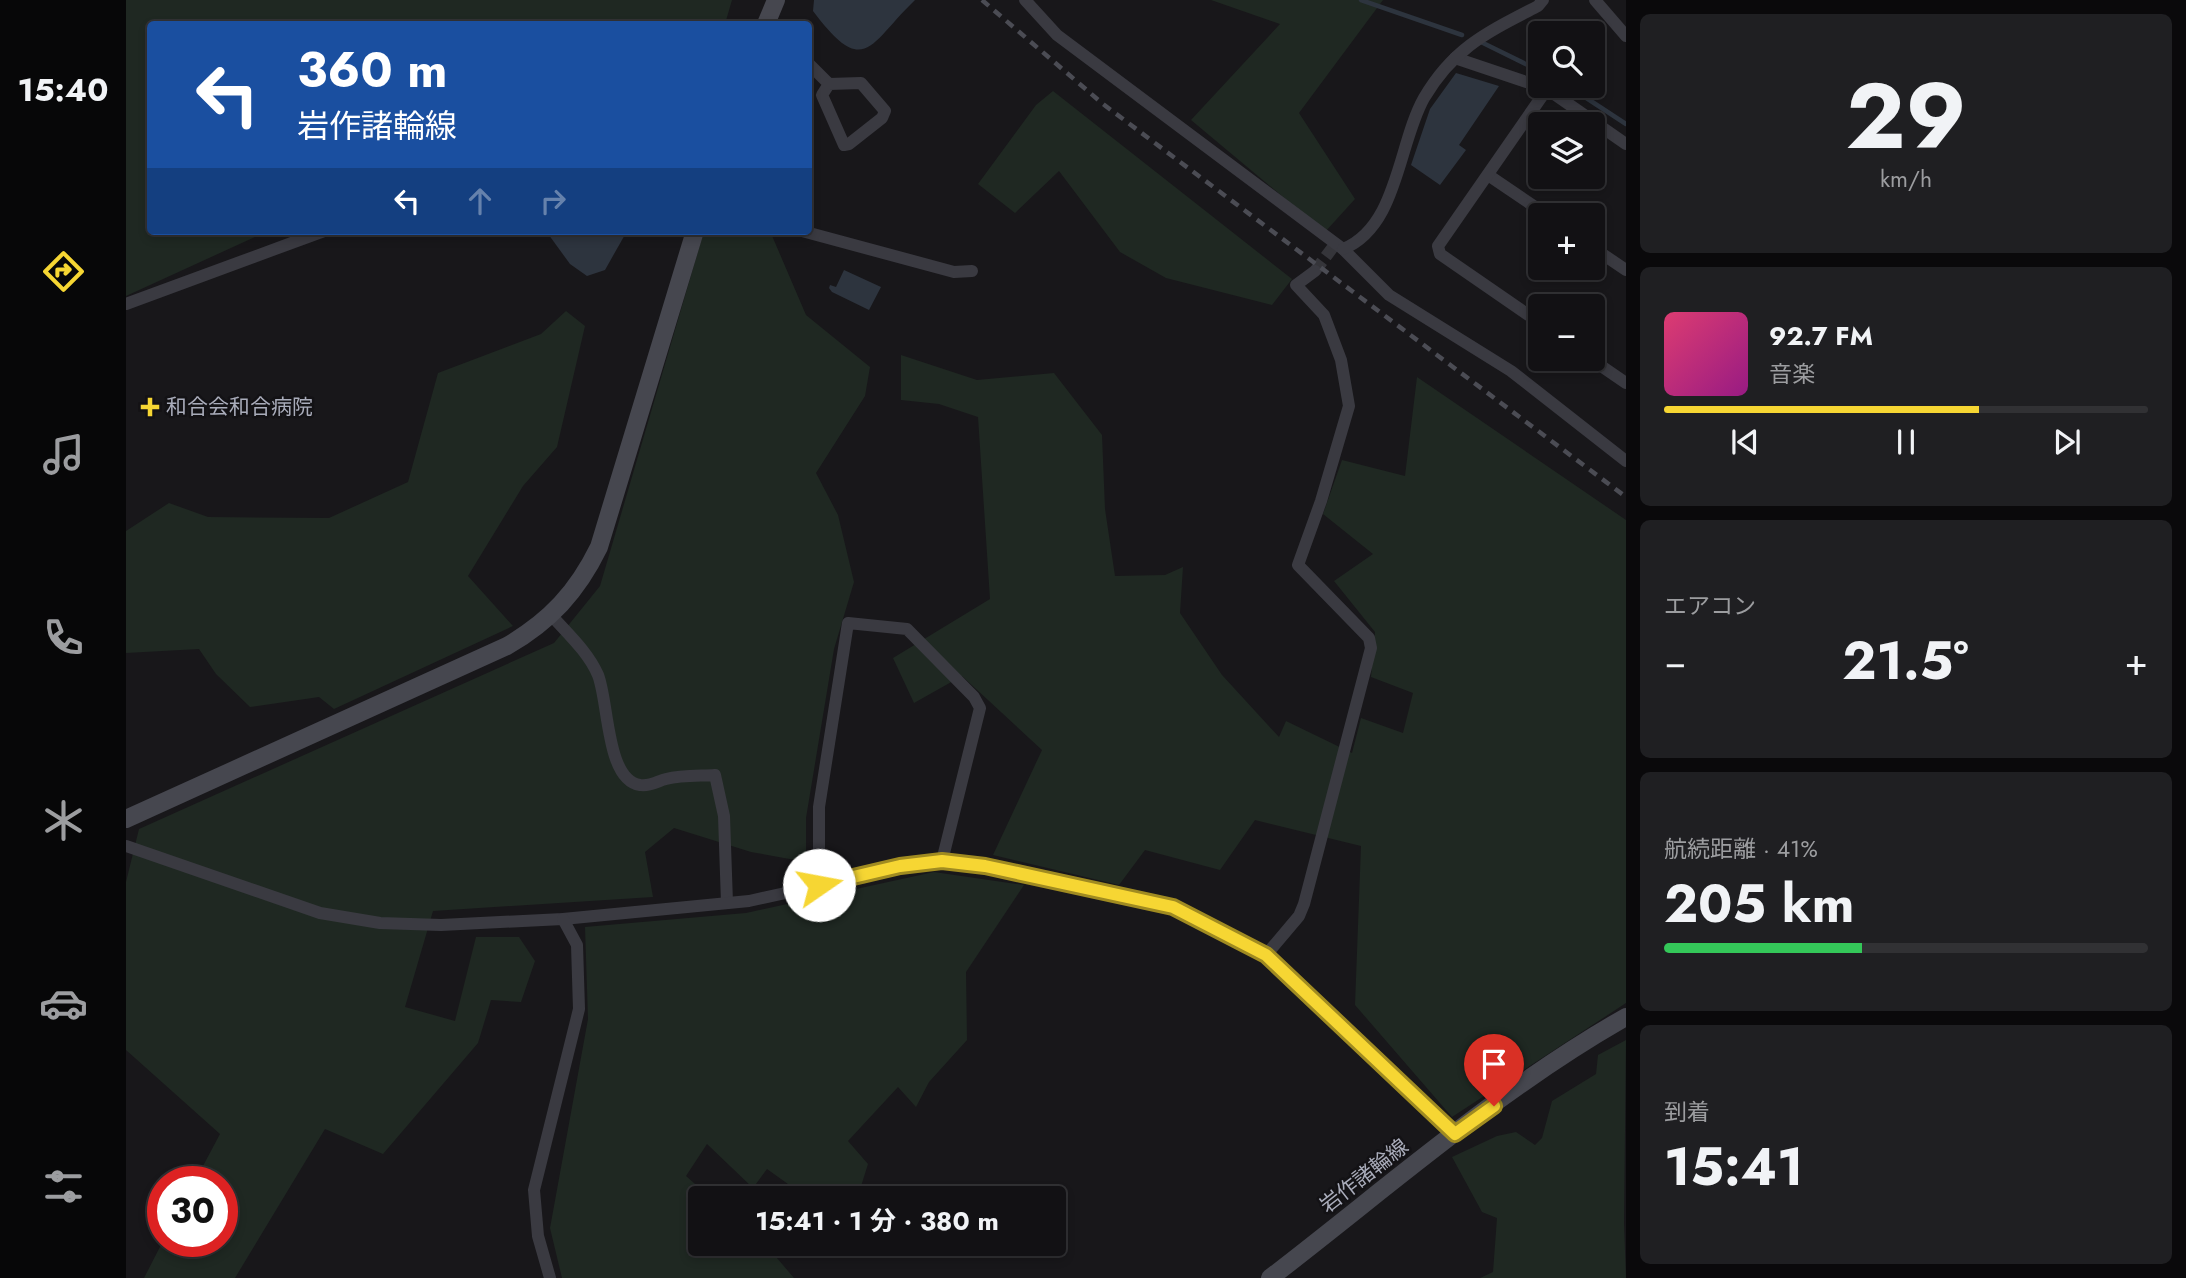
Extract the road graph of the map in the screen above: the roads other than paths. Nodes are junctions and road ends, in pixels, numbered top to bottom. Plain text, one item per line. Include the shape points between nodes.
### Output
1 (776, 0) edge
2 (1025, 0) edge
3 (1543, 0) edge
4 (1595, 0) edge
5 (770, 21) edge
6 (1626, 36) edge
7 (1455, 58) junction
8 (812, 67) edge
9 (1528, 83) edge
10 (829, 85) junction
11 (1541, 98) edge
12 (1560, 98) edge
13 (1626, 144) edge
14 (1488, 175) junction
15 (1529, 203) edge
16 (812, 234) edge
17 (313, 235) edge
18 (694, 235) edge
19 (1343, 249) junction
20 (1605, 256) edge
21 (1626, 270) edge
22 (972, 271) dead end
23 (1315, 271) tunnel mouth
24 (126, 304) edge
25 (1528, 315) edge
26 (1605, 369) edge
27 (1626, 383) edge
28 (1626, 461) edge
29 (552, 615) junction
30 (126, 819) edge
31 (126, 846) edge
32 (942, 861) junction
33 (819, 885) junction
34 (727, 903) junction
35 (563, 919) junction
36 (1266, 955) junction
37 (1626, 1017) edge
38 (1455, 1134) junction
39 (550, 1278) edge
40 (1270, 1278) edge

1 - 5 street
2 - 19 street via 1057,34
3 - 7 street via 1476,38
4 - 6 street
7 - 9 street
7 - 19 street via 1423,99 1368,234
8 - 10 street
10 - 10 street via 861,83 885,111 882,118 844,145 822,95
11 - 14 street
12 - 13 street
14 - 15 street
14 - 25 street via 1438,246 1440,254
16 - 22 street via 954,272
17 - 24 street
18 - 29 street via 599,547 578,586
19 - 28 street via 1389,295 1511,371
20 - 21 street
23 - 36 street via 1296,285 1324,315 1341,360 1349,406 1298,565 1369,638 1371,648 1304,904
26 - 27 street
29 - 30 street via 507,646
29 - 34 street via 598,675 613,754 631,782 642,786 715,775 724,816
31 - 35 street via 320,913 380,923 441,925
32 - 33 street
32 - 33 street via 980,708 907,629 848,624 819,807
32 - 36 street via 1173,907
33 - 34 street
34 - 35 street
35 - 39 street via 577,945 579,1009 534,1190 538,1236
36 - 38 street
37 - 38 street, 岩作諸輪線
38 - 40 street, 岩作諸輪線

